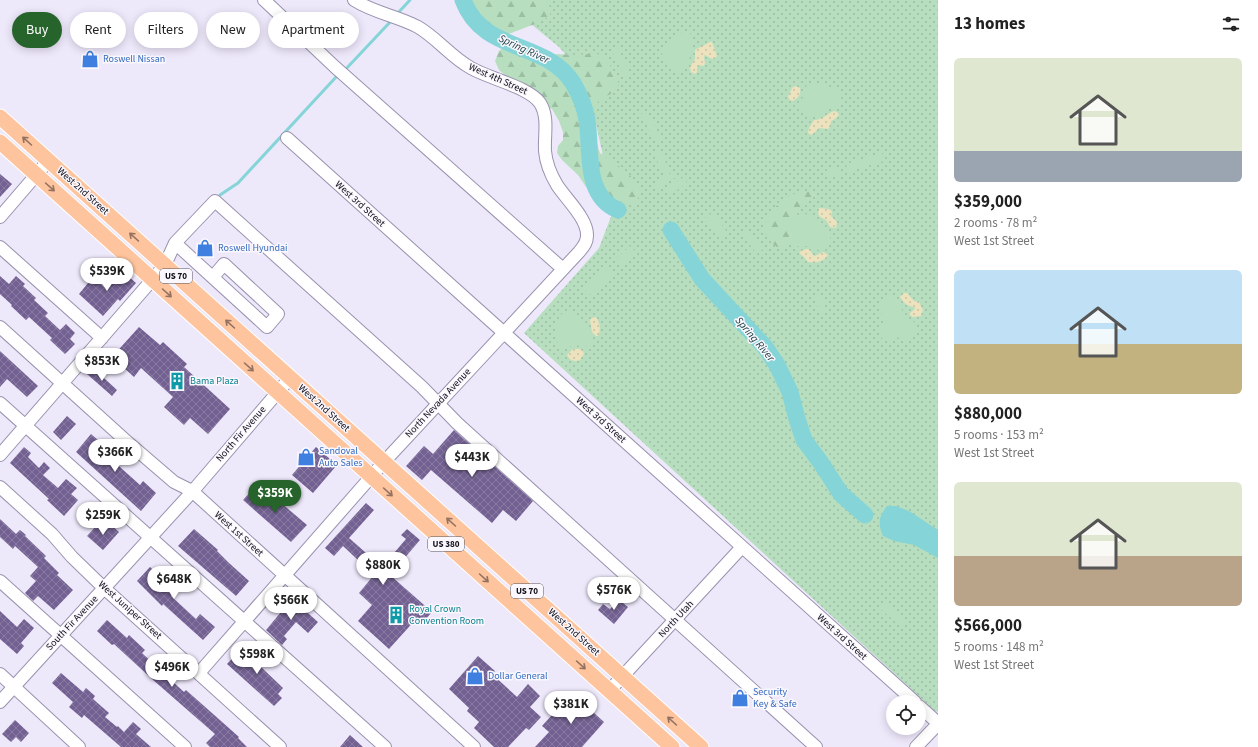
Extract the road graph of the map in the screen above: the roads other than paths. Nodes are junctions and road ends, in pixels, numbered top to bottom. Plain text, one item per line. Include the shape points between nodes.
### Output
1 (264, 0) edge
2 (354, 0) edge
3 (0, 117) edge
4 (287, 138) dead end
5 (0, 142) edge
6 (48, 160) junction
7 (36, 175) junction
8 (0, 217) edge
9 (587, 231) joint
10 (175, 244) junction
11 (0, 247) edge
12 (165, 265) junction
13 (563, 269) junction
14 (213, 277) junction
15 (152, 280) junction
16 (0, 327) edge
17 (504, 333) junction
18 (102, 338) junction
19 (290, 378) junction
20 (62, 383) junction
21 (277, 392) junction
22 (0, 403) edge
23 (438, 404) junction
24 (26, 425) junction
25 (0, 455) edge
26 (384, 462) junction
27 (370, 476) junction
28 (0, 487) edge
29 (192, 491) junction
30 (151, 536) junction
31 (742, 547) junction
32 (285, 576) junction
33 (0, 581) edge
34 (104, 588) junction
35 (675, 620) junction
36 (244, 621) junction
37 (61, 636) junction
38 (199, 673) junction
39 (0, 674) edge
40 (622, 676) junction
41 (14, 686) junction
42 (609, 691) junction
43 (907, 695) edge
44 (0, 702) edge
45 (926, 712) edge
46 (938, 723) edge
47 (79, 747) edge
48 (185, 747) edge
49 (280, 747) edge
50 (384, 747) edge
51 (474, 747) edge
52 (672, 747) edge
53 (701, 747) edge
54 (816, 747) edge
55 (916, 747) edge

1 - 13 street via 335,67
2 - 9 street, West 4th Street via 415,26 471,68 526,91 534,97 541,105 544,115 545,152 550,172 584,221
6 -> 3 main road, West 2nd Street / US 70
4 - 17 street, West 3rd Street
5 - 7 main road, West 2nd Street / US 380
6 - 7 street
12 -> 6 main road, West 2nd Street / US 70
7 - 8 street
7 -> 15 main road, West 2nd Street / US 380
9 - 13 street, North Nevada Avenue via 588,237 584,246
10 - 12 street
10 - 14 street
10 - 23 street via 215,201 360,330
11 - 18 street
12 - 15 street
19 -> 12 main road, West 2nd Street / US 70
13 - 17 street, North Nevada Avenue
14 - 14 street via 267,327 278,314 224,264
15 - 18 street
15 -> 21 main road, West 2nd Street / US 380
16 - 20 street, West 1st Street
17 - 23 street, North Nevada Avenue
17 - 31 street, West 3rd Street
18 - 20 street
19 - 21 street, North Fir Avenue
19 - 26 main road, West 2nd Street / US 70
20 - 24 street
20 - 29 street, West 1st Street via 174,482
21 - 27 main road, West 2nd Street / US 380
21 - 29 street, North Fir Avenue
22 - 24 street
23 - 26 street, North Nevada Avenue
23 - 35 street
24 - 25 street
24 - 30 street
26 - 27 street, North Nevada Avenue
40 -> 26 main road, West 2nd Street / US 70
27 - 32 street, North Nevada Avenue
27 -> 42 main road, West 2nd Street / US 380
28 - 34 street, West Juniper Street via 52,534
29 - 30 street, South Fir Avenue
29 - 32 street, West 1st Street
30 - 34 street, South Fir Avenue
30 - 36 street
31 - 35 street, North Utah
31 - 43 street, West 3rd Street
32 - 36 street, North Nevada Avenue
32 - 51 street, West 1st Street
33 - 37 street
34 - 37 street, South Fir Avenue
34 - 38 street, West Juniper Street
35 - 40 street, North Utah
35 - 54 street
36 - 38 street, North Nevada Avenue
36 - 50 street
37 - 41 street, South Fir Avenue
37 - 48 street
38 - 49 street, West Juniper Street
39 - 41 street
40 - 42 street, North Utah
53 -> 40 main road, West 2nd Street / US 70
41 - 44 street, South Fir Avenue
41 - 47 street
42 - 52 main road, West 2nd Street / US 380
45 - 46 street
46 - 55 street

